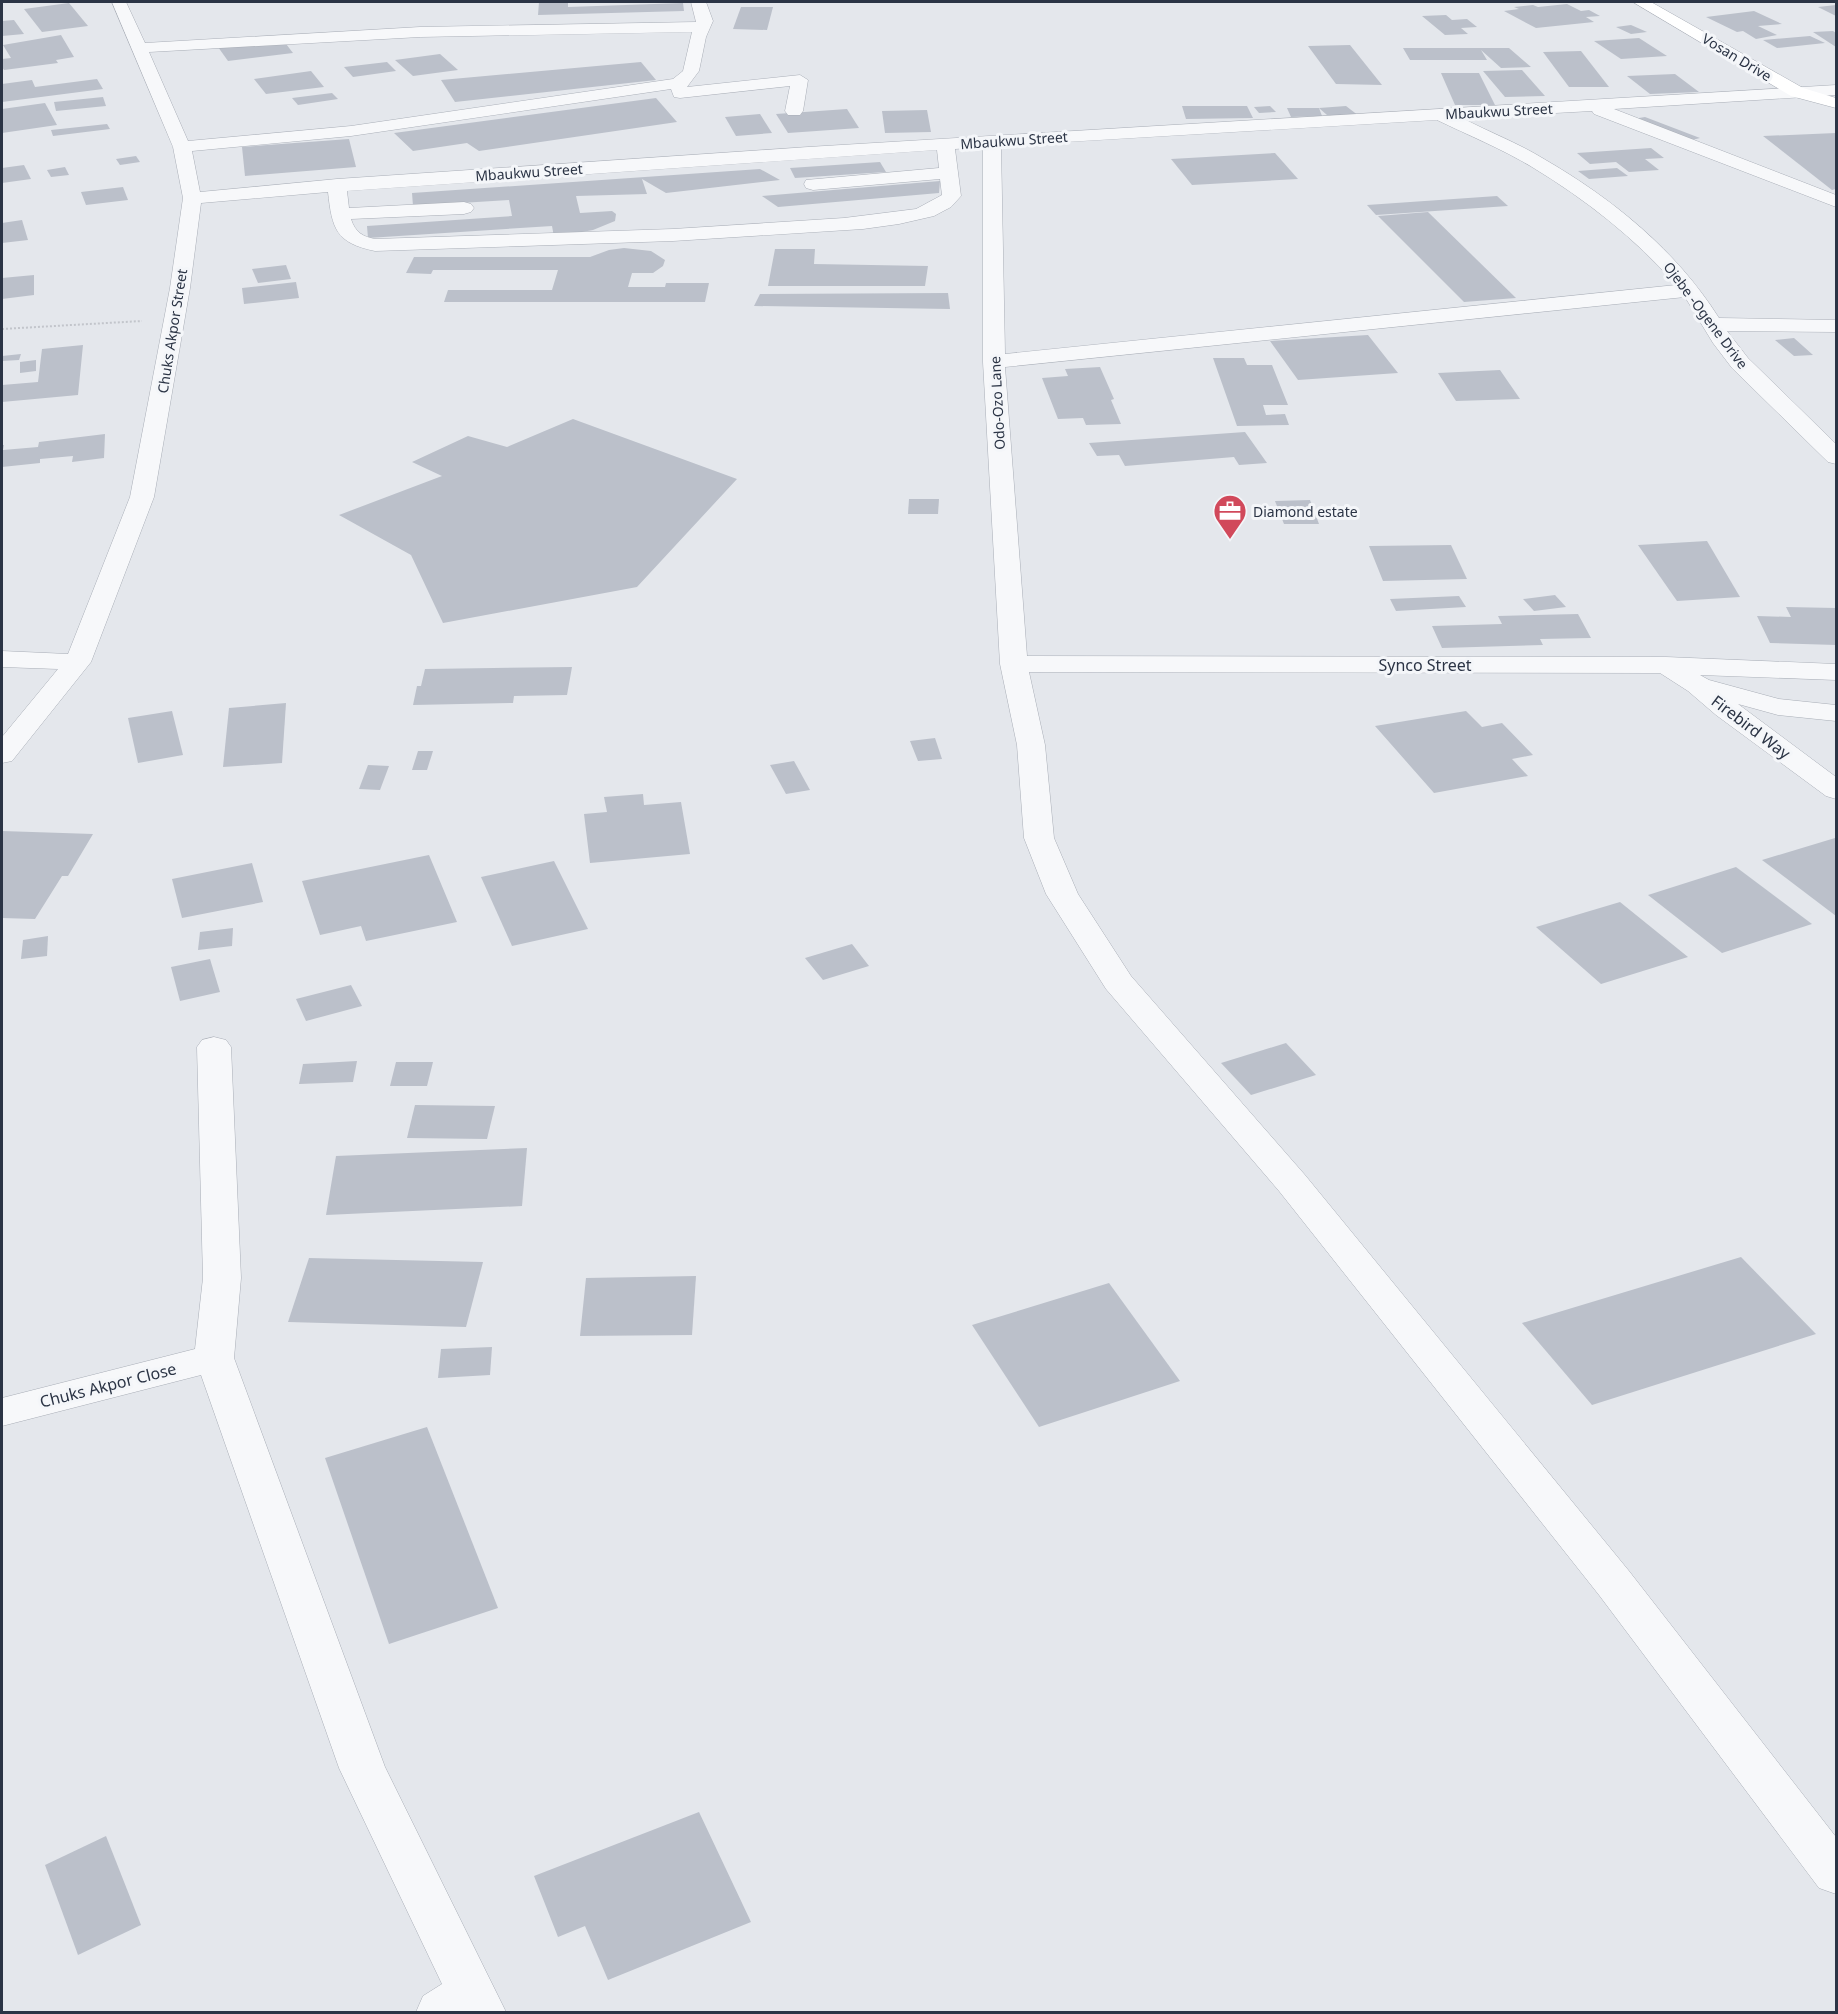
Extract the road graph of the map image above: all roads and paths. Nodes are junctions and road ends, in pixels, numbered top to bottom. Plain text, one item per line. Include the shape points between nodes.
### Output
1 (119, 2) edge
2 (699, 2) edge
3 (1641, 2) edge
4 (449, 15) dead end
5 (428, 16) dead end
6 (702, 24) junction
7 (374, 32) junction
8 (141, 48) junction
9 (381, 53) dead end
10 (678, 83) junction
11 (1836, 90) edge
12 (1797, 92) junction
13 (1836, 103) edge
14 (1590, 106) junction
15 (794, 111) dead end
16 (1441, 115) junction
17 (992, 141) junction
18 (945, 145) junction
19 (182, 147) junction
20 (949, 173) junction
21 (813, 184) dead end
22 (337, 185) junction
23 (192, 198) junction
24 (1836, 201) edge
25 (464, 208) dead end
26 (342, 214) junction
27 (1691, 290) junction
28 (175, 319) junction
29 (1712, 324) junction
30 (1836, 327) edge
31 (2, 329) edge
32 (994, 362) junction
33 (1836, 457) edge
34 (2, 658) edge
35 (78, 662) junction
36 (1014, 664) junction
37 (1665, 665) junction
38 (1836, 672) edge
39 (1698, 685) junction
40 (1836, 713) edge
41 (2, 755) edge
42 (1836, 790) edge
43 (214, 1047) dead end
44 (214, 1358) junction
45 (2, 1412) edge
46 (1836, 1873) edge
47 (464, 2006) edge

1 - 8 street, Chuks Akpor Street
2 - 6 street
3 - 12 street, Vosan Drive
4 - 6 street
5 - 7 street via 395,20
6 - 7 street
6 - 10 street via 694,66 690,75
7 - 8 street
7 - 9 street
8 - 19 street, Chuks Akpor Street
10 - 15 street via 680,93 800,80
10 - 19 street via 351,131
11 - 12 street, Mbaukwu Street
12 - 13 street, Vosan Drive
12 - 14 street, Mbaukwu Street
14 - 16 street, Mbaukwu Street
14 - 24 street
16 - 17 street, Mbaukwu Street
16 - 27 street, Ojebe -Ogene Drive via 1537,162 1590,196 1664,258
17 - 18 street, Mbaukwu Street
17 - 32 street, Odo-Ozo Lane
18 - 20 street
18 - 22 street, Mbaukwu Street
19 - 23 street, Chuks Akpor Street
20 - 21 street
20 - 26 street via 952,196 942,206 918,214 725,232 375,245 352,239 341,222
22 - 23 street, Mbaukwu Street
22 - 26 street
23 - 28 street, Chuks Akpor Street
25 - 26 street
27 - 29 street, Ojebe -Ogene Drive
27 - 32 street
28 - 31 path
28 - 35 street, Chuks Akpor Street via 142,497
29 - 30 street
29 - 33 street, Ojebe -Ogene Drive via 1740,363
32 - 36 street, Odo-Ozo Lane
34 - 35 street
35 - 41 street, Chuks Akpor Street
36 - 37 street, Synco Street
36 - 46 street, Odo-Ozo Lane via 1031,745 1039,838 1062,894 1118,982 1292,1183 1614,1583
37 - 38 street, Synco Street
37 - 39 street, Firebird Way
39 - 40 street via 1778,707
39 - 42 street, Firebird Way
43 - 44 street via 222,1278
44 - 45 street, Chuks Akpor Close
44 - 47 street via 362,1768

